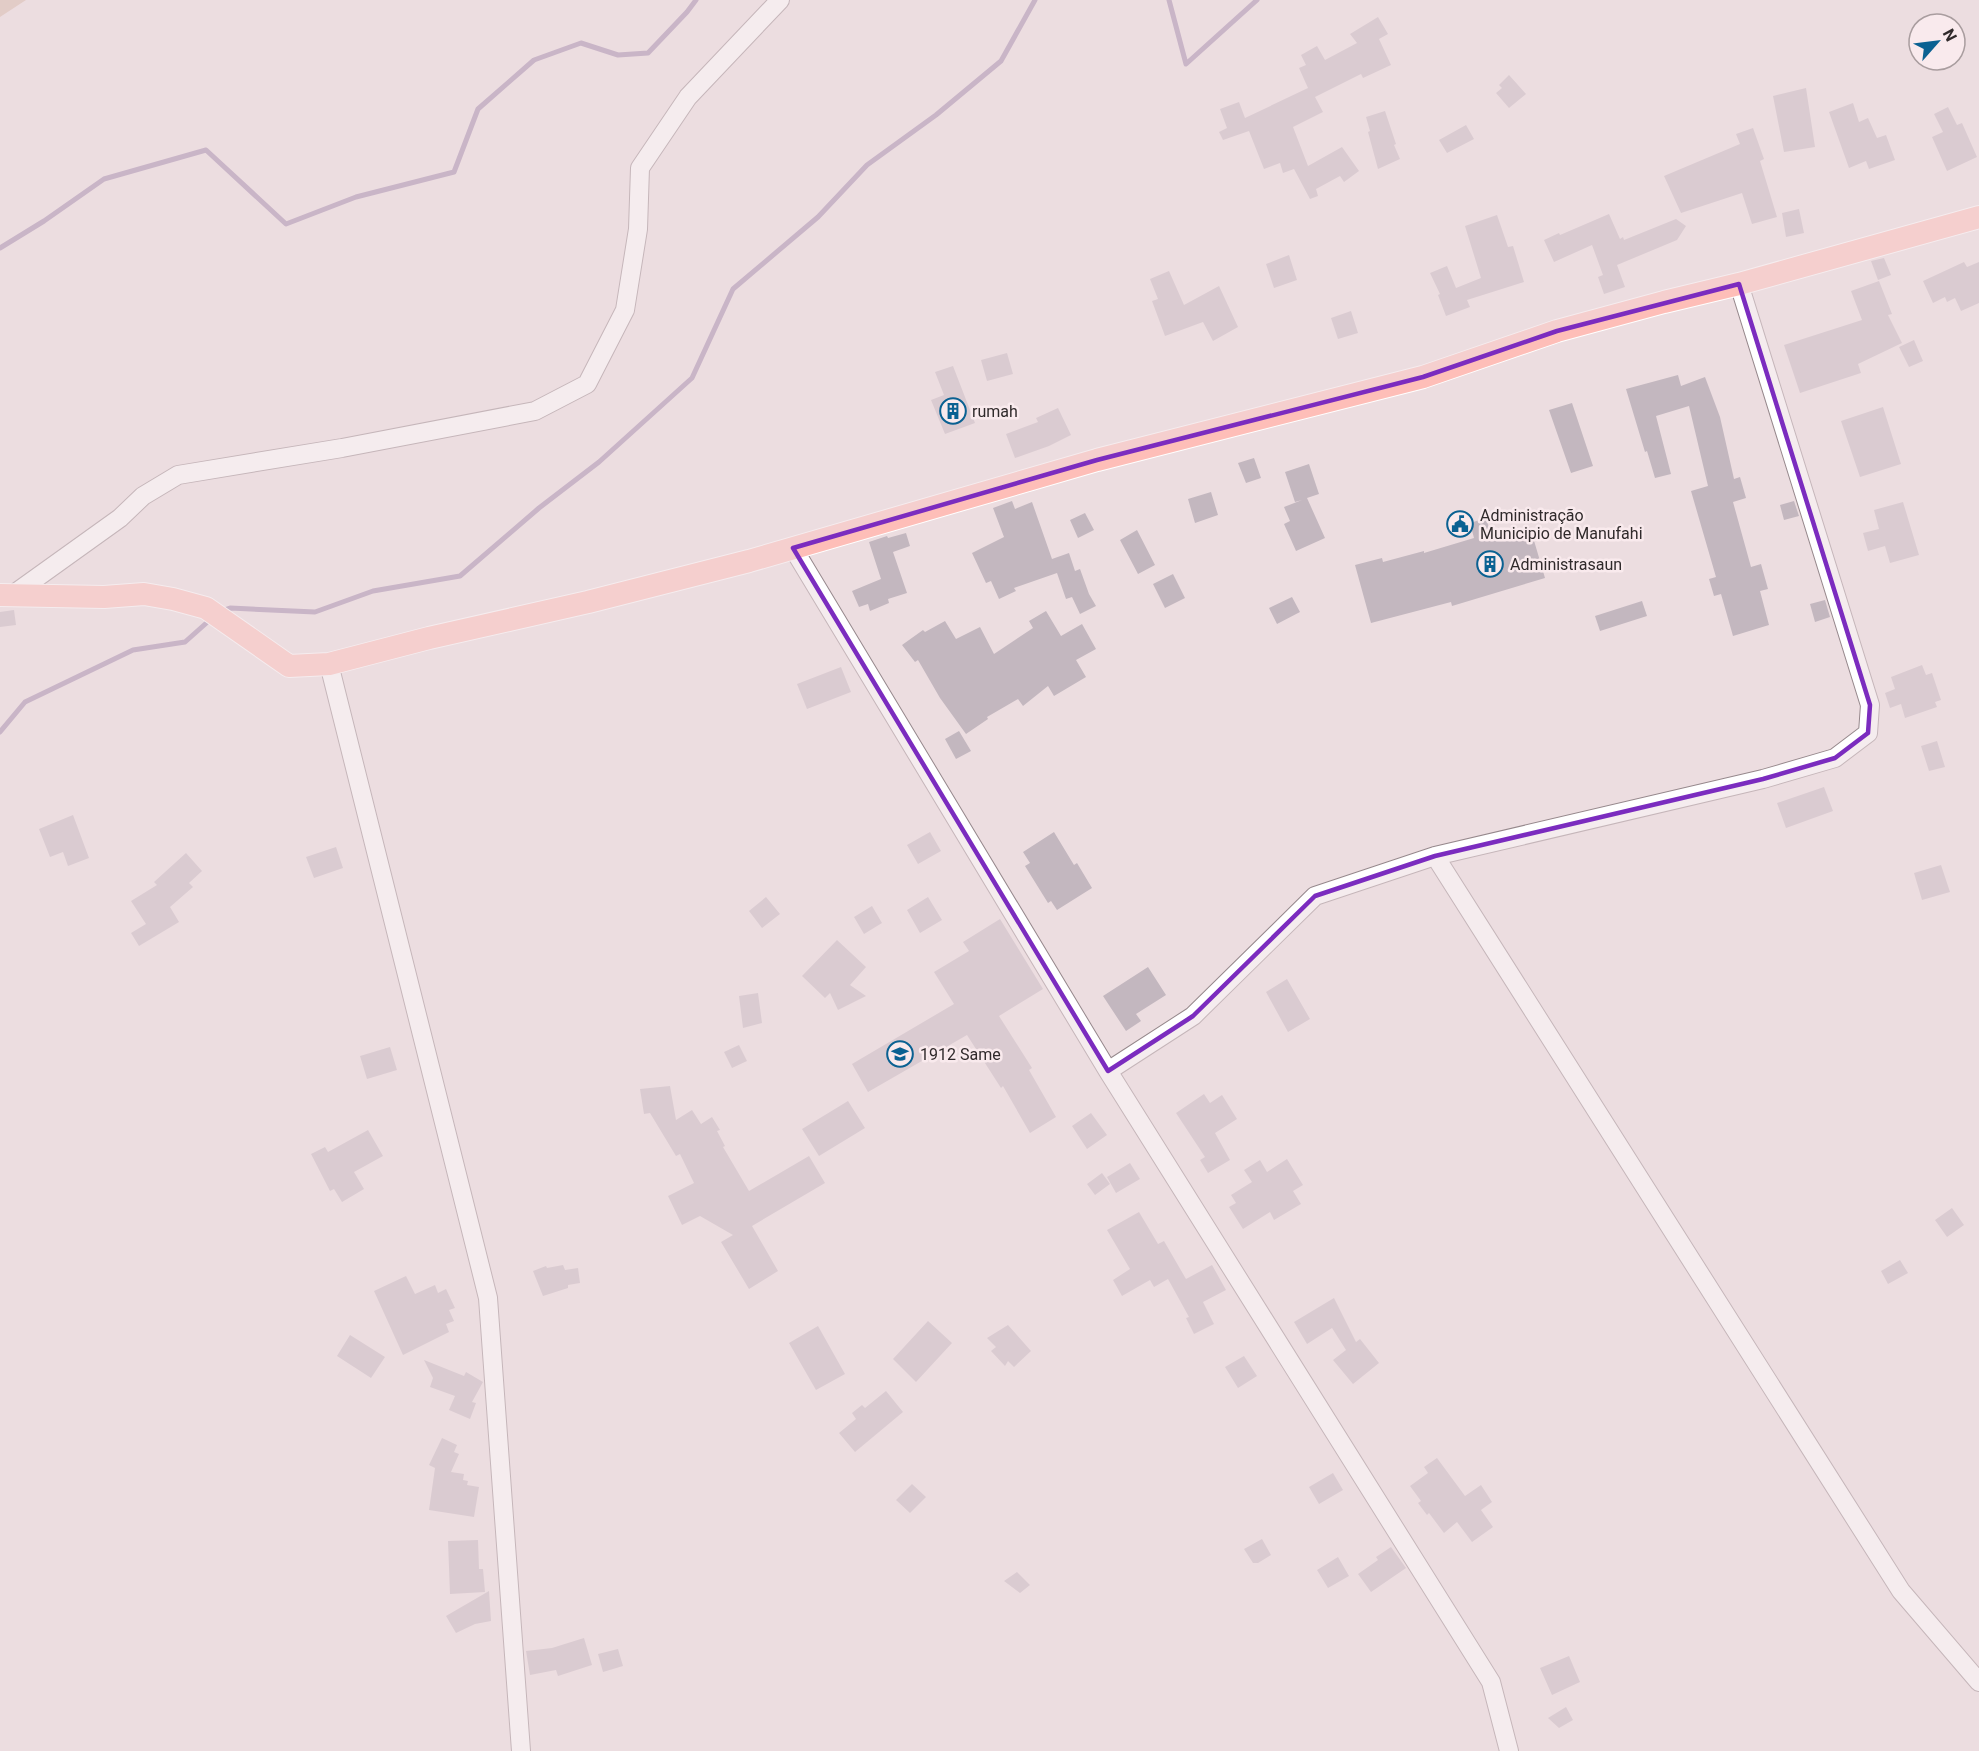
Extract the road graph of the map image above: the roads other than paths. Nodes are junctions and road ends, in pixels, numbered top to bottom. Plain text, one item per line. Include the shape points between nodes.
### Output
1 (780, 0) edge
2 (1979, 217) edge
3 (1739, 284) junction
4 (794, 548) junction
5 (7, 595) edge
6 (330, 664) junction
7 (1435, 856) junction
8 (1108, 1071) junction
9 (1979, 1682) edge
10 (521, 1751) edge
11 (1509, 1751) edge

1 - 5 street via 688,98 640,168 638,230 625,310 587,384 535,411 178,475
2 - 3 main road
3 - 4 main road via 1557,331 1424,377 1097,460
3 - 7 street via 1870,705 1868,733 1835,758 1763,779
4 - 6 main road
4 - 8 street
5 - 6 main road via 144,594 173,599 206,608 289,666
6 - 10 street via 488,1298
7 - 8 street via 1315,896 1192,1016
7 - 9 street via 1901,1591
8 - 11 street via 1491,1682

